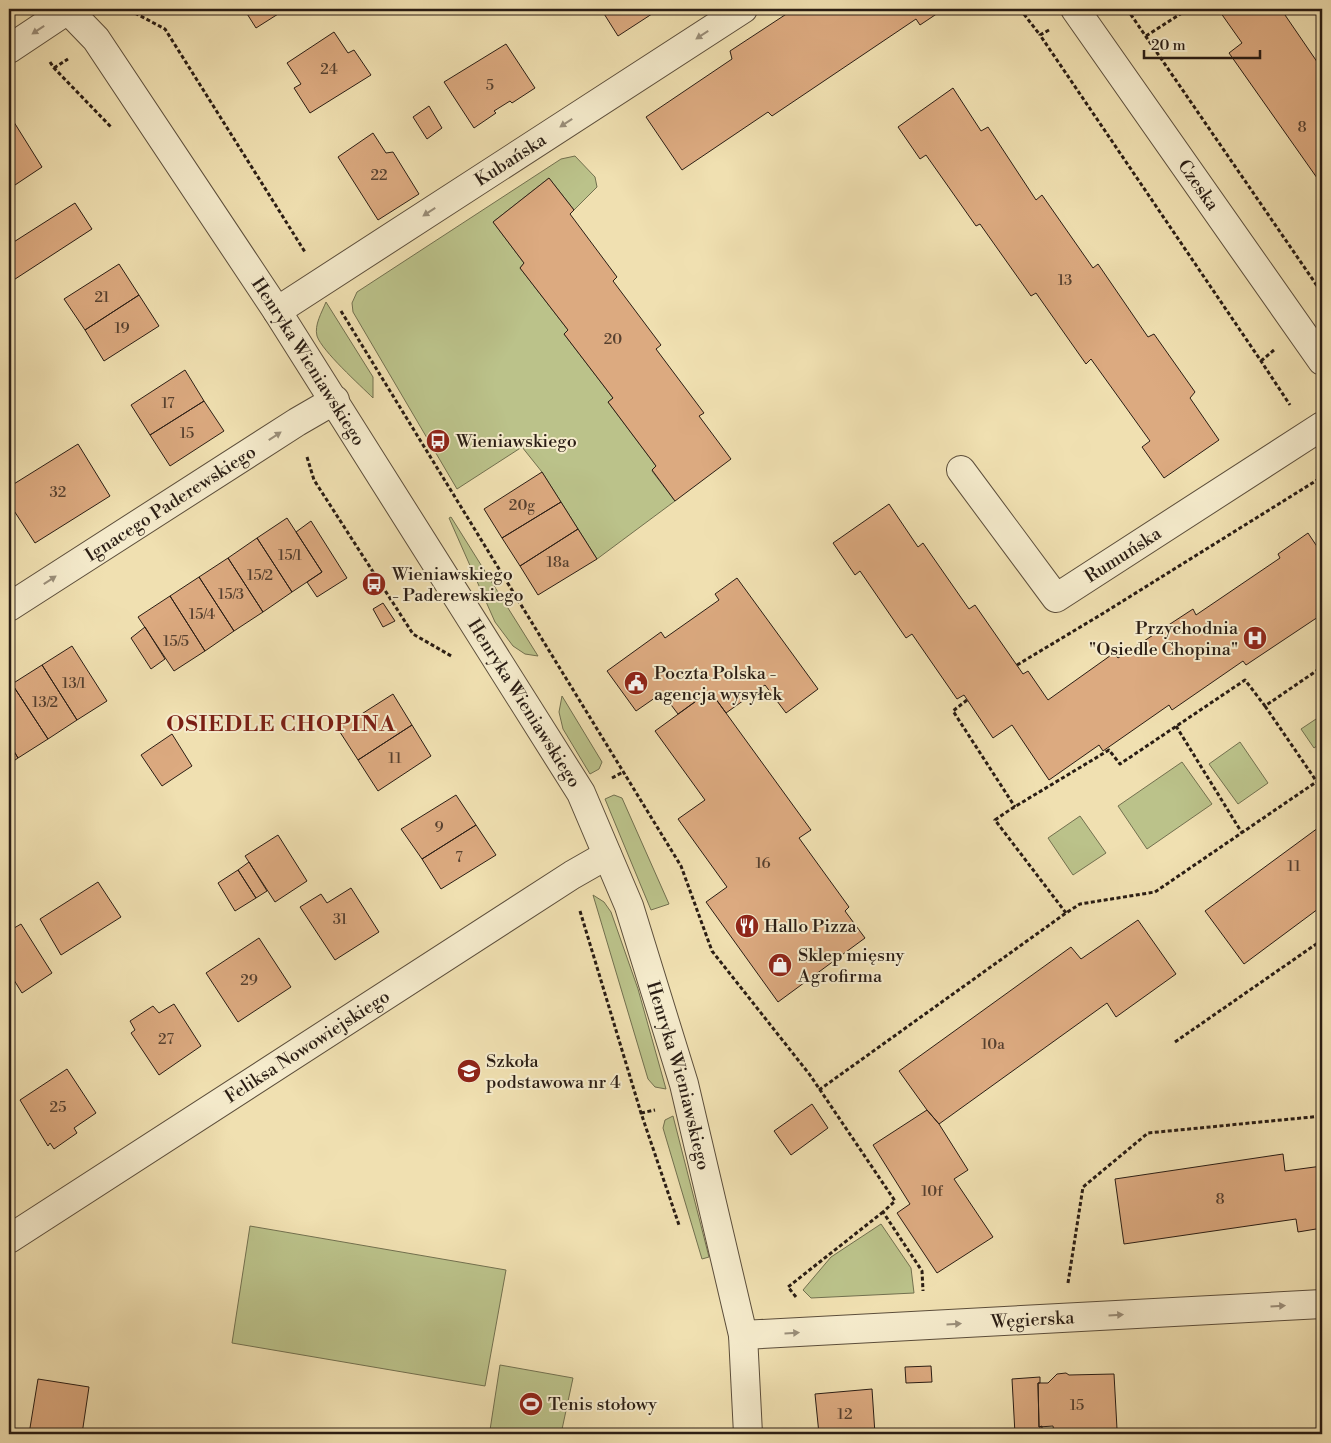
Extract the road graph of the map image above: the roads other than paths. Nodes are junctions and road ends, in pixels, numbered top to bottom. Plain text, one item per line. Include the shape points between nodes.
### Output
1 (68, 9) edge
2 (743, 9) edge
3 (1076, 10) edge
4 (18, 43) edge
5 (278, 311) junction
6 (1322, 361) edge
7 (335, 400) junction
8 (1315, 431) edge
9 (961, 470) dead end
10 (9, 607) edge
11 (607, 855) junction
12 (9, 1239) edge
13 (1322, 1304) edge
14 (743, 1336) junction
15 (748, 1434) edge

1 -> 4 street
1 - 5 street, Henryka Wieniawskiego via 96,39
2 -> 5 street, Kubańska
3 - 6 street, Czeska
5 - 7 street, Henryka Wieniawskiego
10 -> 7 street, Ignacego Paderewskiego
7 - 11 street, Henryka Wieniawskiego via 581,793
8 - 9 street, Rumuńska via 1056,598
11 - 12 street, Feliksa Nowowiejskiego
11 - 14 street, Henryka Wieniawskiego via 629,906 684,1084
14 -> 13 street, Węgierska
14 - 15 street, Henryka Wieniawskiego

